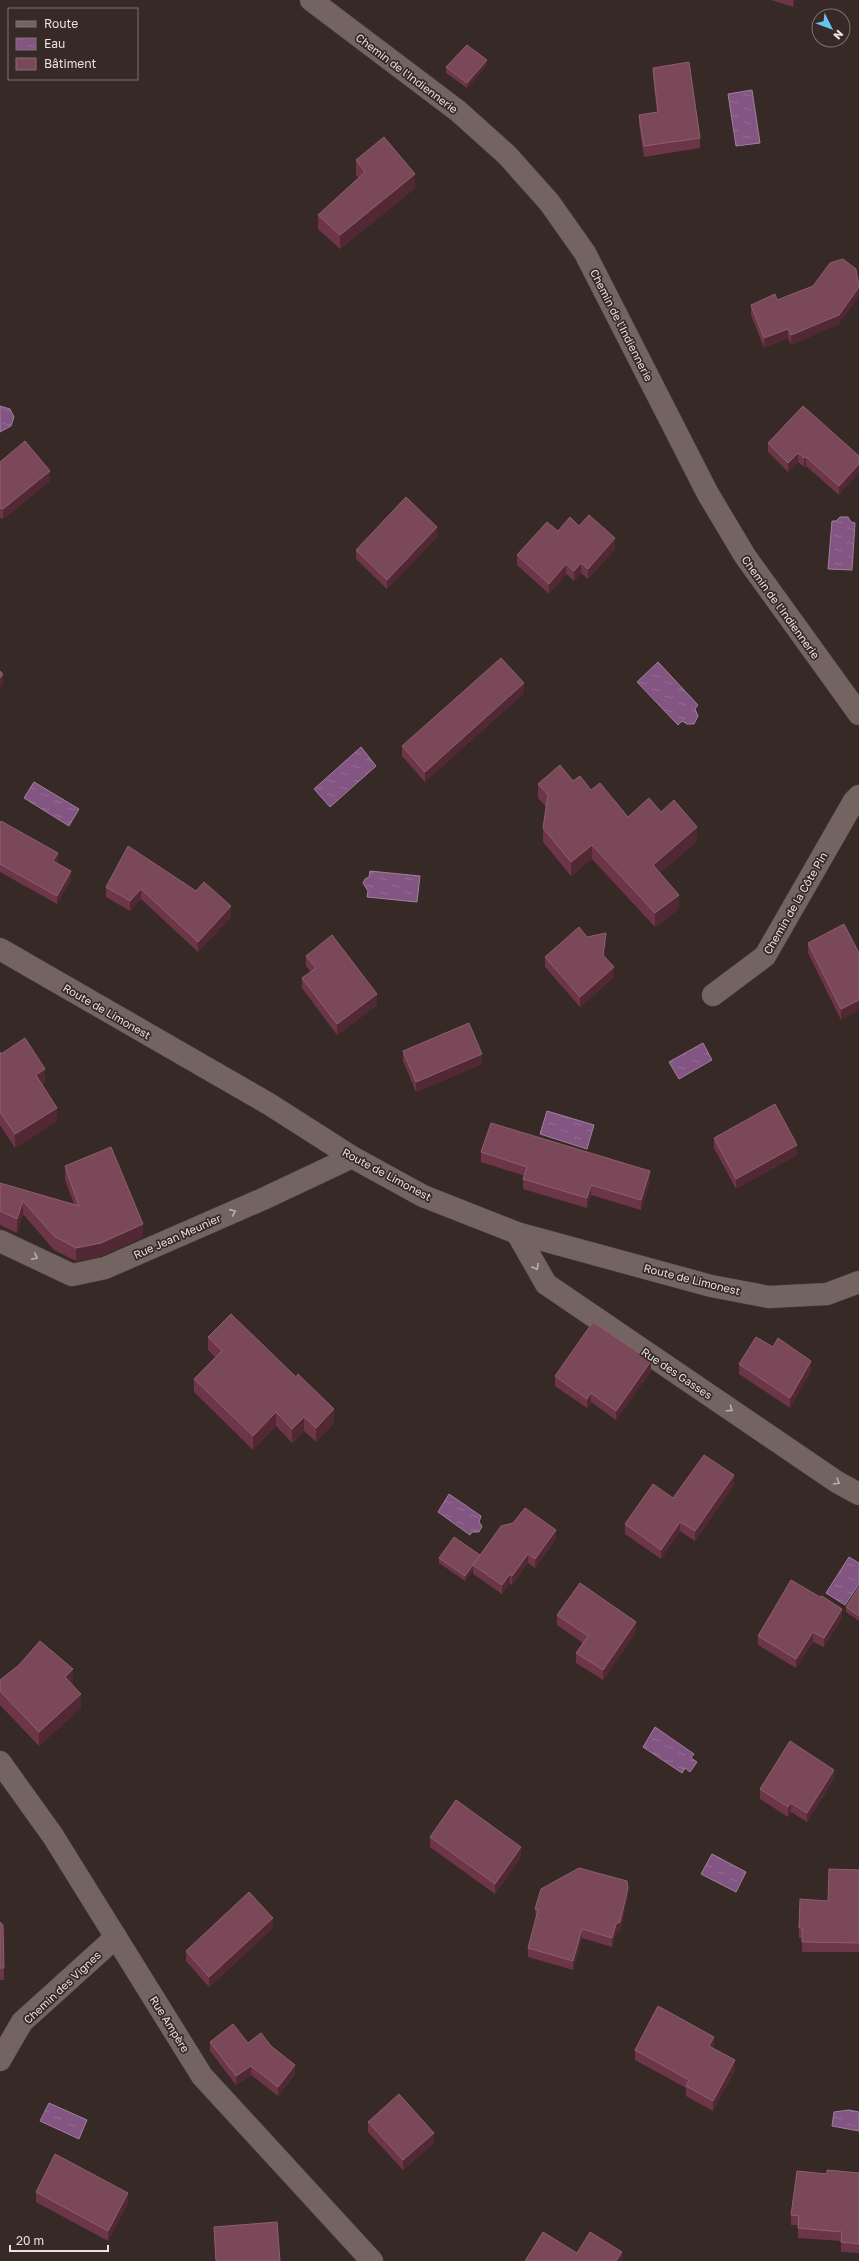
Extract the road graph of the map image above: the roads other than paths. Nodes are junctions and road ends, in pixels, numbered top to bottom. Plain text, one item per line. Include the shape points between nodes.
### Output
1 (311, 0) edge
2 (859, 713) edge
3 (859, 796) edge
4 (0, 950) edge
5 (713, 995) dead end
6 (352, 1157) junction
7 (518, 1233) junction
8 (0, 1241) edge
9 (859, 1282) edge
10 (859, 1494) edge
11 (0, 1762) edge
12 (116, 1937) junction
13 (0, 2060) edge
14 (372, 2261) edge

1 - 2 street, Chemin de l'Indiennerie via 458,111 507,155 549,202 585,253 708,494 745,556
3 - 5 street, Chemin de la Côte Pin via 765,956
4 - 6 street, Route de Limonest via 268,1104
6 - 7 street, Route de Limonest via 423,1196
8 -> 6 street, Rue Jean Meunier via 72,1274 105,1268
7 - 9 street, Route de Limonest via 711,1286 769,1297 827,1294
7 -> 10 street, Rue des Gasses via 546,1284 837,1482
11 - 12 street, Rue Ampère via 53,1836
12 - 13 street, Chemin des Vignes via 22,2022
12 - 14 street, Rue Ampère via 202,2076

